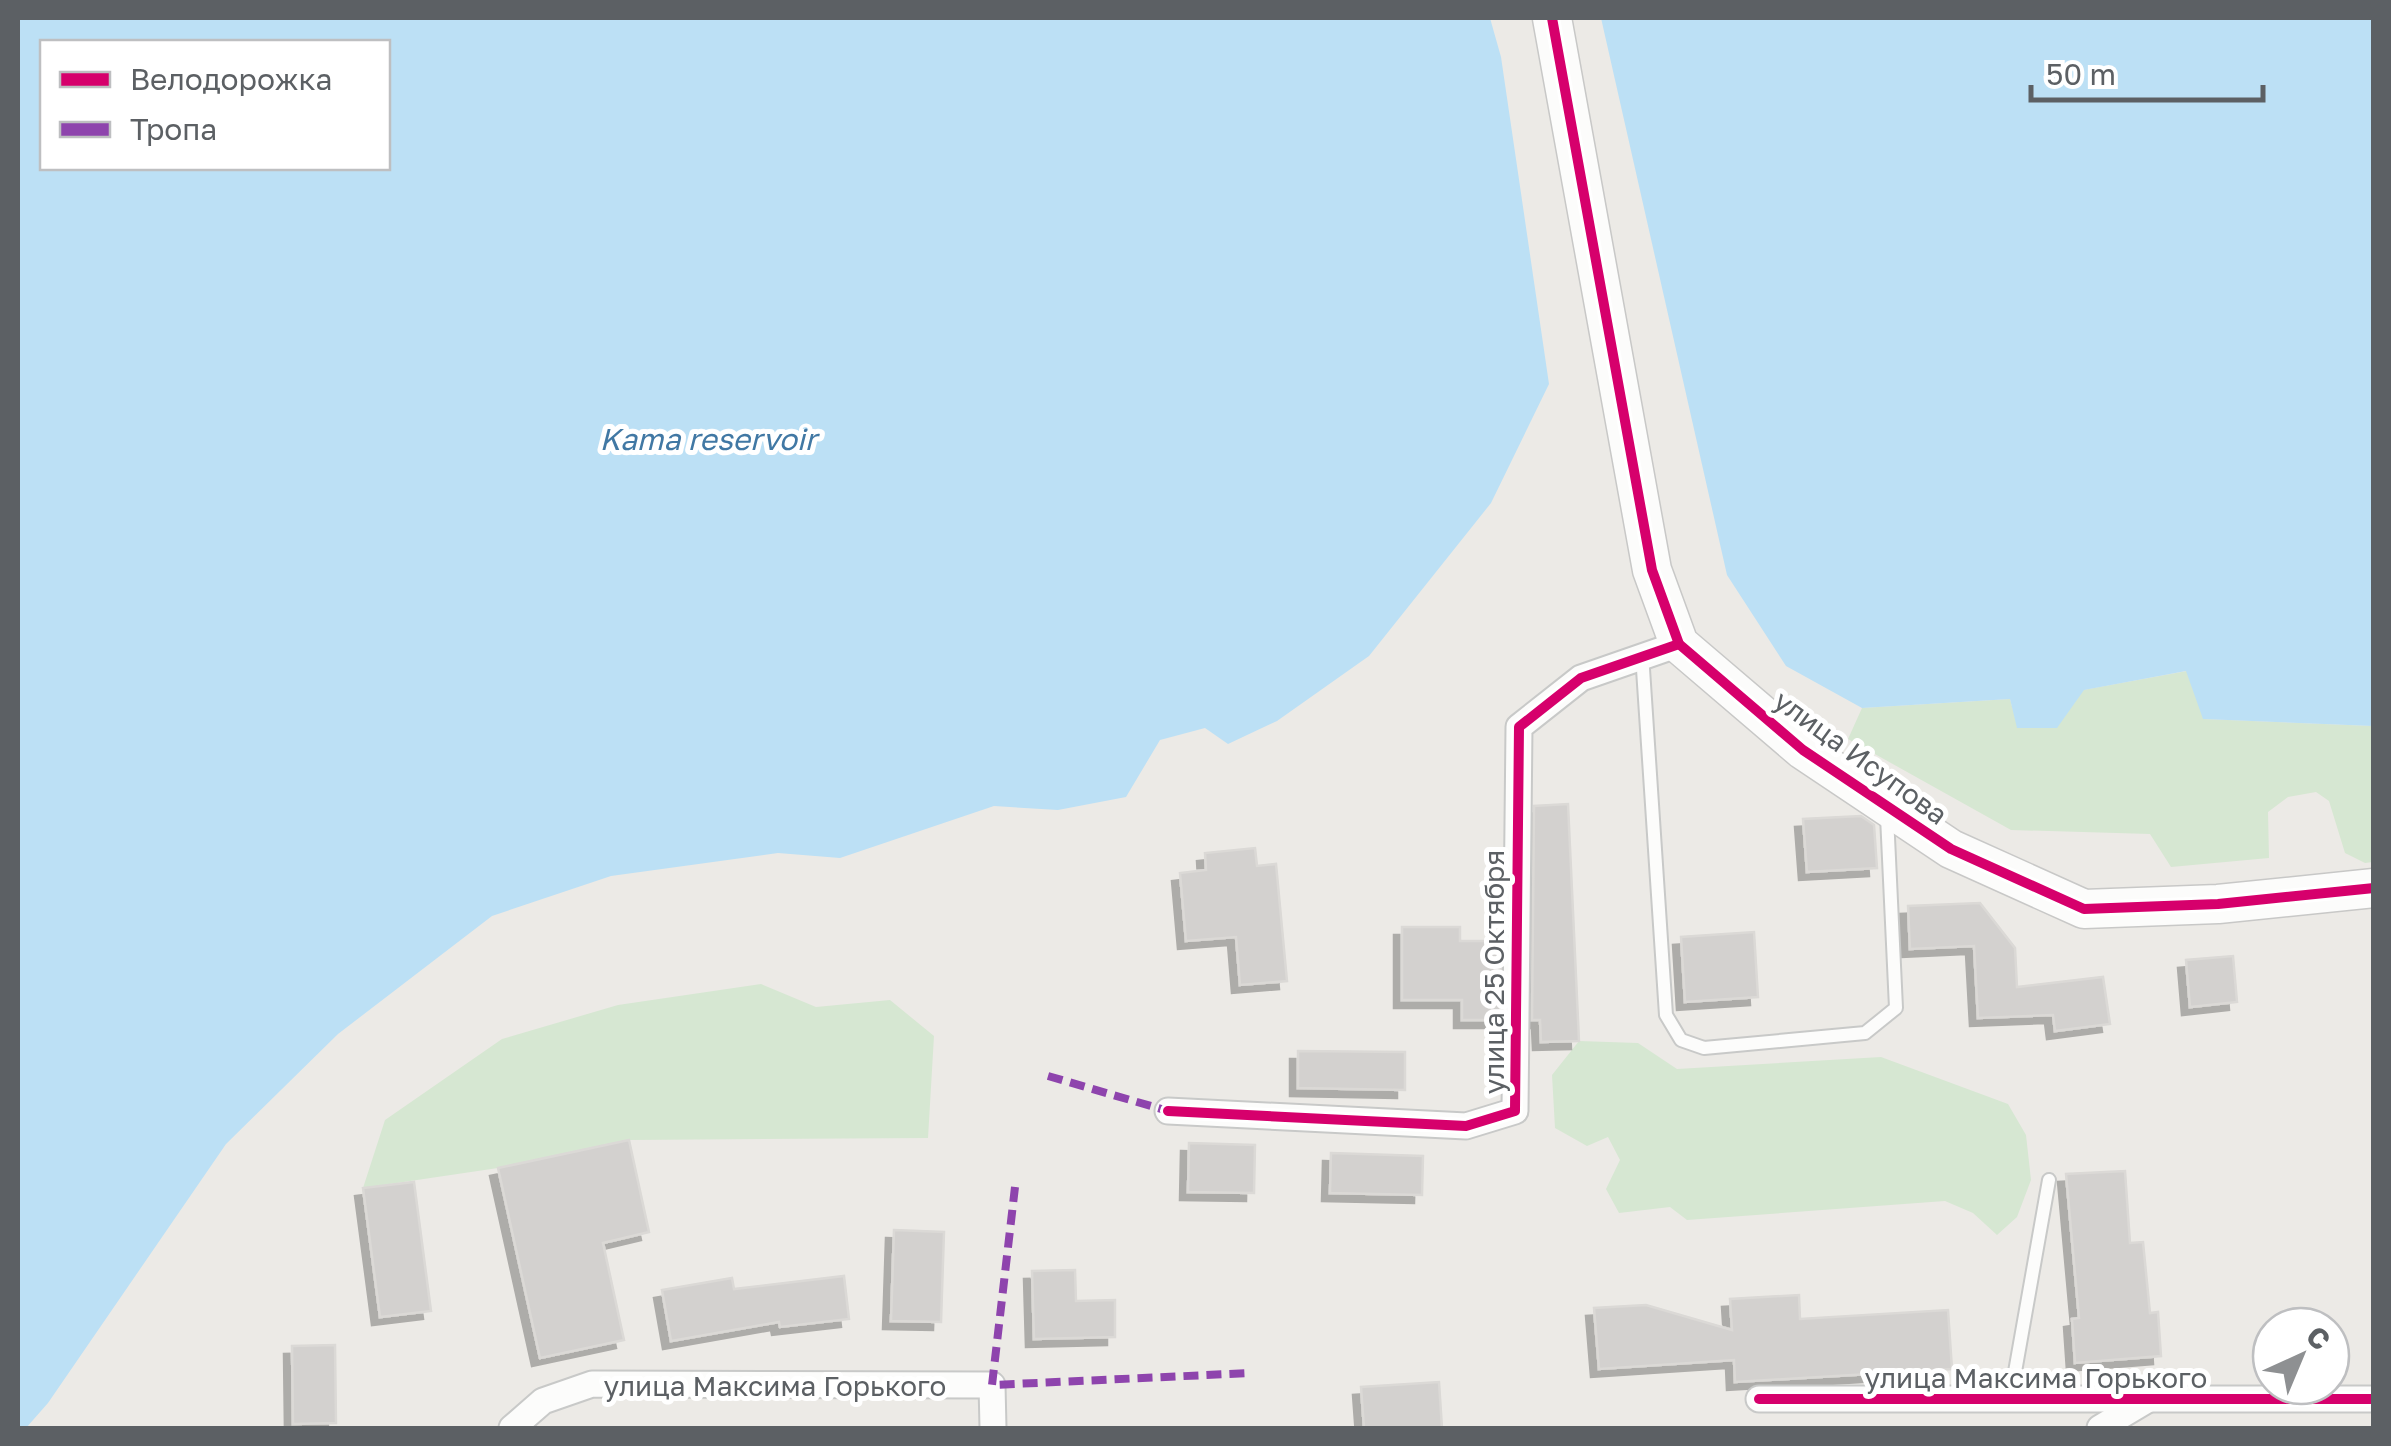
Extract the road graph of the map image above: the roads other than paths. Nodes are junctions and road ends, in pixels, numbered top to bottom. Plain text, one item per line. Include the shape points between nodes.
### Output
1 (1552, 18) edge
2 (1679, 644) junction
3 (1642, 654) junction
4 (1886, 809) junction
5 (2374, 888) edge
6 (1168, 1111) dead end
7 (2049, 1180) dead end
8 (2374, 1398) edge
9 (1759, 1399) dead end
10 (2010, 1400) junction
11 (2148, 1400) junction
12 (512, 1428) edge
13 (993, 1428) edge
14 (2100, 1428) edge

1 - 2 street, улица Исупова via 1652,570
2 - 3 street, улица 25 Октября
2 - 4 street, улица Исупова via 1803,750
3 - 4 lane via 1666,1016 1681,1040 1704,1048 1866,1033 1896,1008
3 - 6 street, улица 25 Октября via 1580,678 1519,727 1515,1111 1466,1126
4 - 5 street, улица Исупова via 1951,849 2084,910
7 - 10 lane
8 - 11 street, улица Максима Горького
9 - 10 street, улица Максима Горького
10 - 11 street, улица Максима Горького
11 - 14 street
12 - 13 street, улица Максима Горького via 543,1401 592,1384 992,1385

